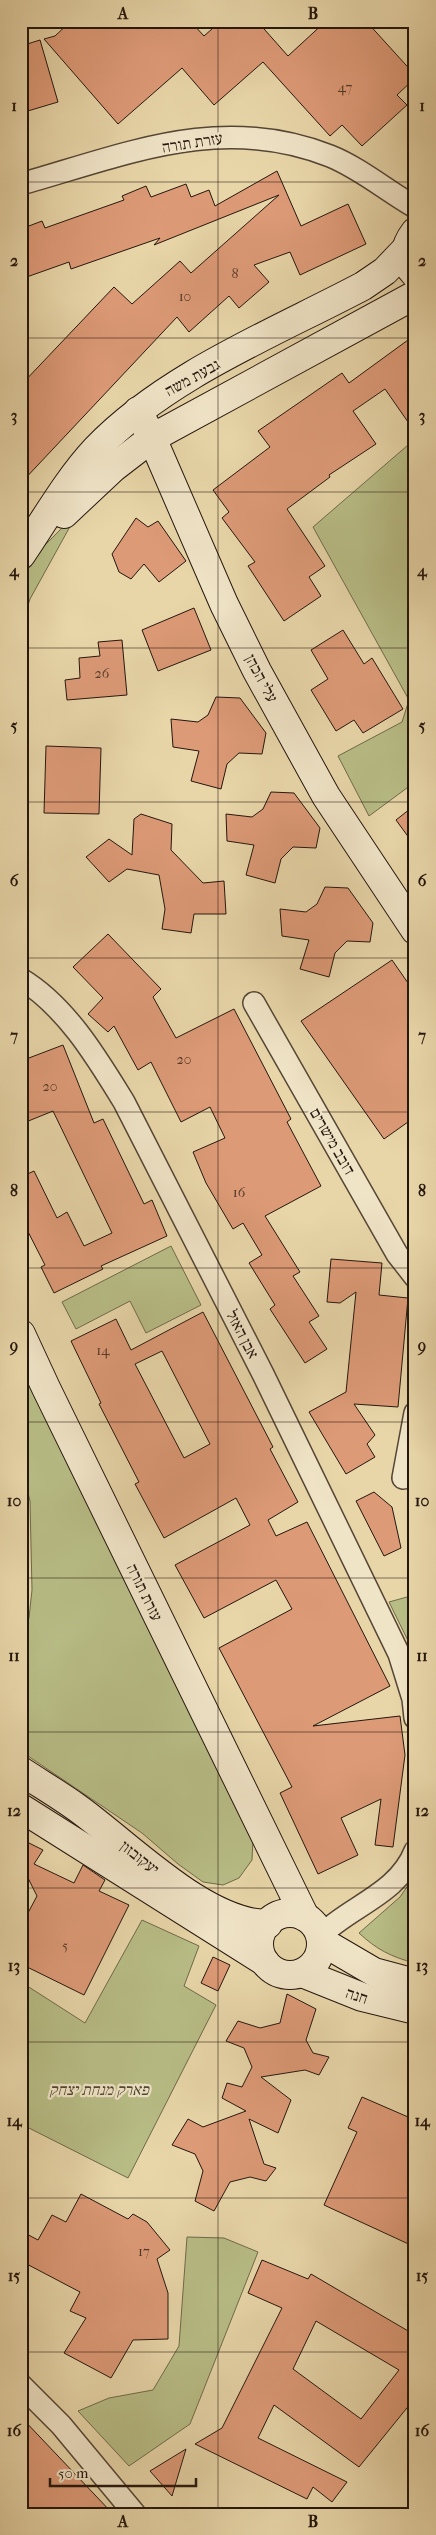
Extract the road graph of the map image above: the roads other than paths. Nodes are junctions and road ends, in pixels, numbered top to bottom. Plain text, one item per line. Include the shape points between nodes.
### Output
1 (21, 184) edge
2 (385, 190) junction
3 (415, 207) edge
4 (411, 249) edge
5 (415, 295) edge
6 (138, 411) junction
7 (152, 438) junction
8 (21, 556) edge
9 (415, 930) edge
10 (21, 979) edge
11 (254, 1003) dead end
12 (415, 1276) edge
13 (21, 1334) edge
14 (415, 1413) edge
15 (403, 1478) dead end
16 (415, 1718) edge
17 (21, 1772) edge
18 (21, 1808) edge
19 (272, 1848) junction
20 (415, 1851) edge
21 (270, 1922) junction
22 (313, 1929) junction
23 (265, 1962) junction
24 (302, 1973) junction
25 (415, 1983) edge
26 (415, 2010) edge
27 (21, 2385) edge
28 (135, 2514) edge

1 - 2 street, עזרת תורה via 131,153 210,137 236,136 287,143 318,152 350,166
2 - 3 street, עזרת תורה
2 - 4 street, עזרת תורה via 407,218
4 - 6 street, גבעת משה via 363,286 192,375
5 - 7 street, גבעת משה
6 - 7 street, עלי הכהן
6 - 8 street, גבעת משה via 95,450
7 - 8 street, גבעת משה via 87,490
7 - 9 street, עלי הכהן via 224,604 258,671 326,796
10 - 16 street, אבן האזל via 39,990 73,1028 124,1102 263,1374 395,1646 413,1699
11 - 12 street, דובב מישרים via 397,1254
13 - 19 street, עזרת תורה
14 - 15 street
17 - 21 street, יעקובזון via 75,1806 204,1903 250,1923
18 - 23 street, יעקובזון
19 - 21 street, עזרת תורה via 277,1882 276,1906
19 - 22 street, עזרת תורה
20 - 22 street via 411,1862 396,1880 337,1920
21 - 22 street via 290,1914
21 - 23 street via 259,1942
22 - 24 street via 316,1960
22 - 25 street, חנה via 374,1972
23 - 24 street via 281,1974
24 - 26 street, חנה via 362,1997
27 - 28 street via 61,2426

